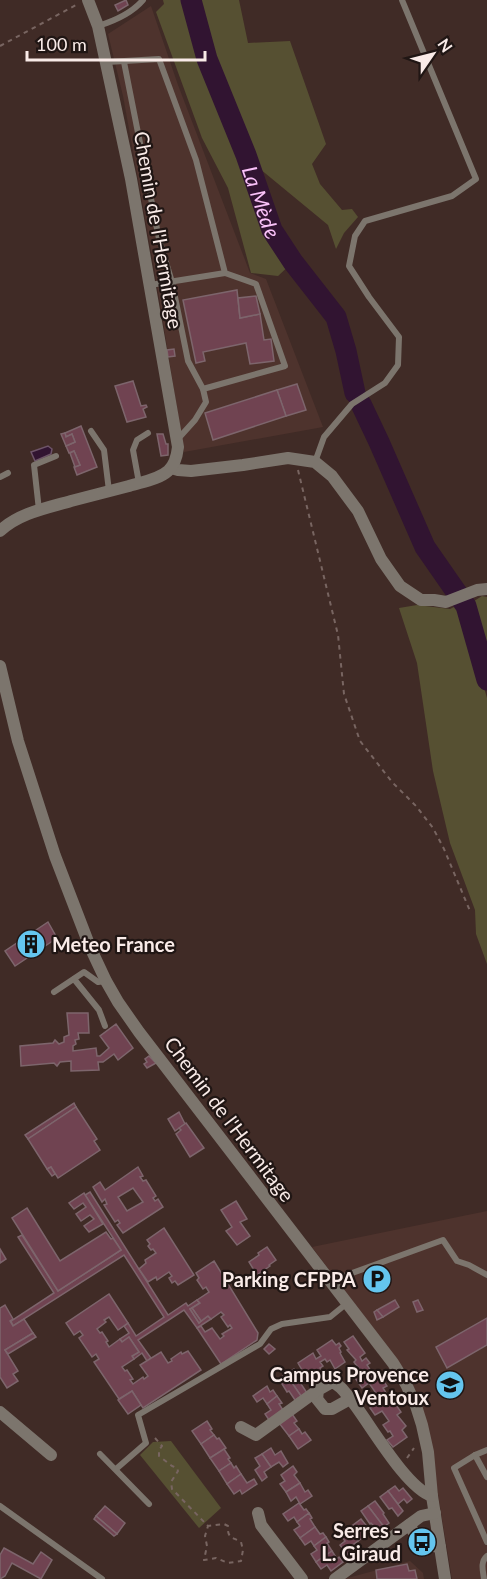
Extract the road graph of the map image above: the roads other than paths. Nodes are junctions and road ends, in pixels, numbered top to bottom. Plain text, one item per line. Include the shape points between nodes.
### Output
1 (143, 0) edge
2 (402, 0) edge
3 (83, 2) edge
4 (98, 26) junction
5 (124, 62) junction
6 (106, 63) junction
7 (225, 273) junction
8 (172, 282) junction
9 (150, 285) junction
10 (203, 389) junction
11 (91, 431) dead end
12 (148, 433) dead end
13 (177, 440) junction
14 (56, 456) dead end
15 (315, 462) junction
16 (171, 468) junction
17 (8, 473) dead end
18 (0, 477) edge
19 (139, 483) junction
20 (109, 491) junction
21 (39, 510) junction
22 (0, 531) edge
23 (482, 590) edge
24 (0, 666) edge
25 (74, 979) junction
26 (106, 981) junction
27 (54, 992) dead end
28 (105, 1026) dead end
29 (487, 1275) edge
30 (332, 1286) junction
31 (346, 1304) junction
32 (318, 1390) junction
33 (350, 1399) junction
34 (0, 1412) edge
35 (241, 1427) dead end
36 (487, 1450) edge
37 (100, 1454) dead end
38 (51, 1455) dead end
39 (475, 1455) junction
40 (116, 1469) junction
41 (487, 1477) edge
42 (432, 1496) junction
43 (149, 1504) dead end
44 (0, 1506) edge
45 (258, 1513) dead end
46 (435, 1513) junction
47 (409, 1525) junction
48 (487, 1542) edge
49 (440, 1547) junction
50 (487, 1556) edge
51 (102, 1579) edge
52 (302, 1579) edge
53 (334, 1579) edge
54 (445, 1579) edge
55 (484, 1579) edge

1 - 4 lane via 135,9
2 - 15 lane via 476,179 452,196 365,220 355,236 349,266 399,337 398,365 385,383 352,404 324,437
3 - 4 street, Chemin de l'Hermitage
4 - 6 street, Chemin de l'Hermitage
5 - 6 lane
5 - 7 lane via 159,59 196,160
5 - 8 lane via 159,239
6 - 9 street, Chemin de l'Hermitage
7 - 8 lane
7 - 10 lane via 256,284 285,366
8 - 9 lane
8 - 10 lane via 188,361
9 - 13 street, Chemin de l'Hermitage
10 - 13 lane via 206,402
11 - 20 lane via 104,450
12 - 19 lane via 137,440 133,450
13 - 16 street, Chemin de l'Hermitage via 176,460
14 - 21 lane via 34,465
15 - 16 street via 288,458 191,471
15 - 23 street via 332,476 358,511 381,559 400,586 421,600 446,602
16 - 19 street
17 - 18 lane
19 - 20 street
20 - 21 street
21 - 22 street via 10,522
24 - 26 street, Chemin de l'Hermitage via 18,741 55,855
25 - 26 lane via 84,972 98,982
25 - 27 lane
25 - 28 lane via 99,1010
26 - 30 street, Chemin de l'Hermitage via 140,1032
29 - 30 lane via 457,1261 443,1240 344,1276
30 - 31 street, Chemin de l'Hermitage
31 - 40 lane via 330,1317 271,1329 260,1344 138,1415 146,1443
31 - 42 street, Chemin de l'Hermitage via 393,1363 416,1406 428,1452
32 - 33 street via 332,1382
32 - 33 street via 317,1399 325,1409
32 - 35 street via 256,1435
33 - 42 street via 410,1480
34 - 38 street
36 - 39 lane
37 - 40 lane
39 - 41 lane
39 - 48 lane via 454,1468
40 - 43 lane
42 - 46 street, Chemin de l'Hermitage
44 - 51 lane
45 - 52 street via 261,1525
46 - 47 street via 421,1516
46 - 49 street, Chemin de l'Hermitage
47 - 49 street via 422,1542
47 - 53 street
49 - 54 street, Chemin de l'Hermitage
50 - 55 lane via 482,1565

